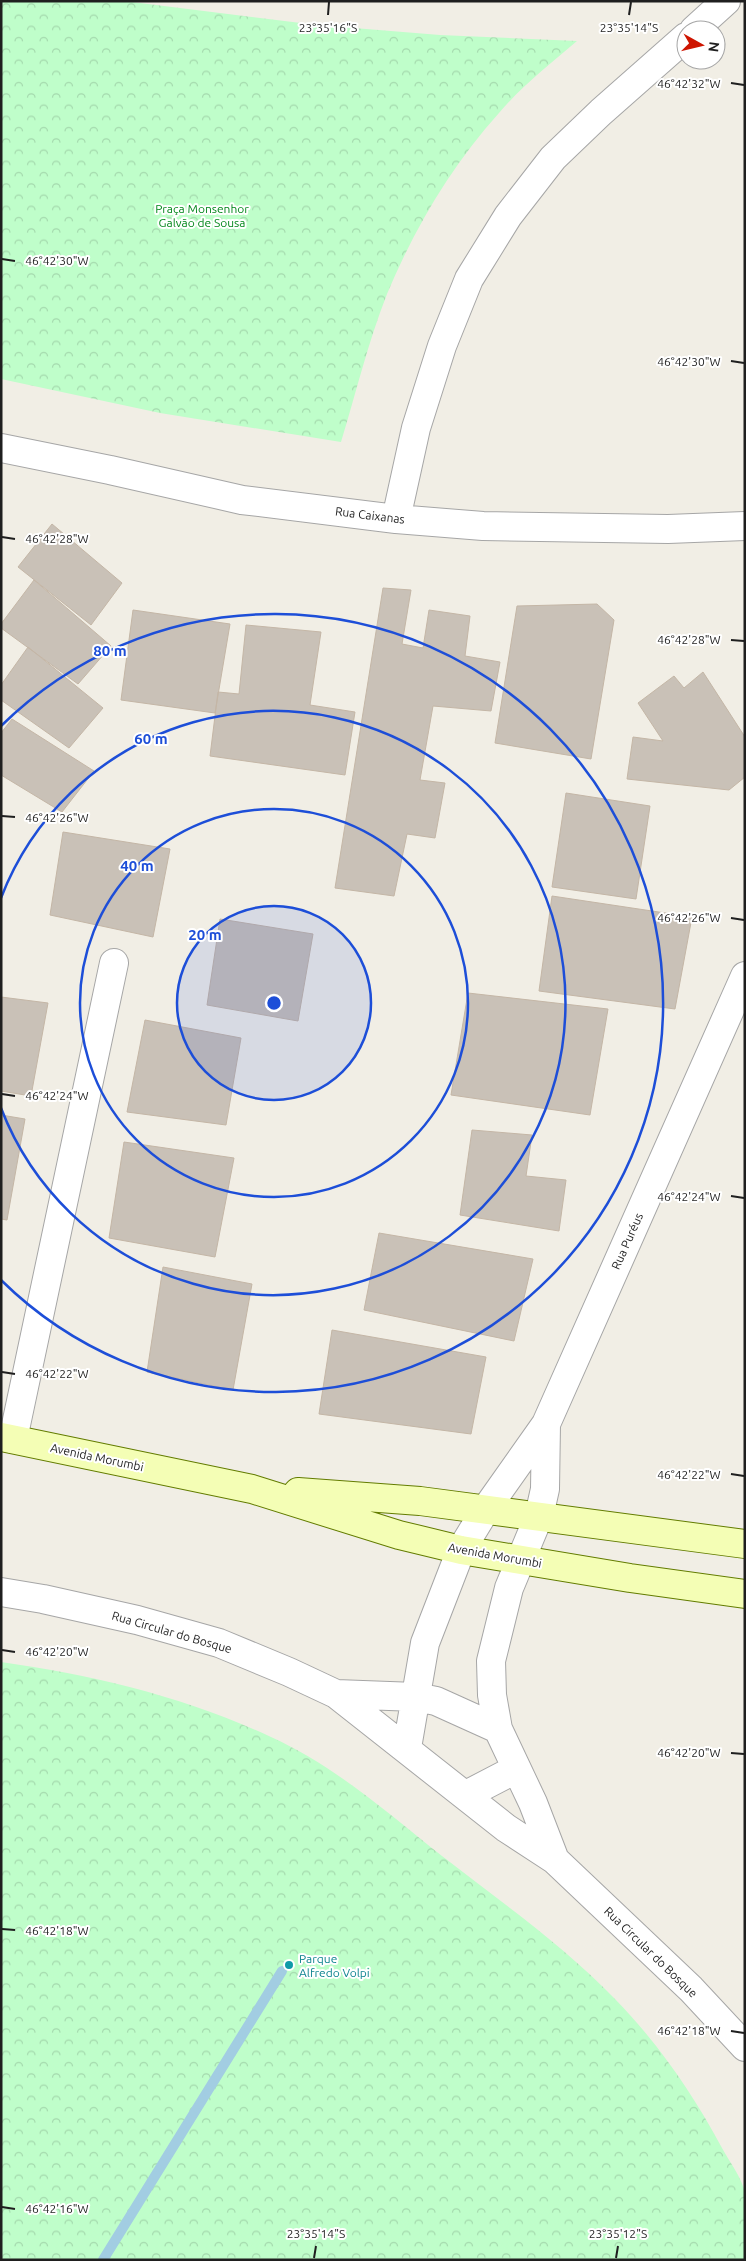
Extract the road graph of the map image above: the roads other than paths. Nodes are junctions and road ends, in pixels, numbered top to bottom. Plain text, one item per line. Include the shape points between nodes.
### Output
1 (726, 1) edge
2 (705, 20) edge
3 (676, 46) edge
4 (1, 448) edge
5 (396, 519) junction
6 (745, 526) edge
7 (114, 964) dead end
8 (745, 976) edge
9 (546, 1424) junction
10 (7, 1438) edge
11 (252, 1489) junction
12 (486, 1509) junction
13 (539, 1516) junction
14 (745, 1544) edge
15 (461, 1550) junction
16 (521, 1559) junction
17 (1, 1592) edge
18 (743, 1593) edge
19 (336, 1694) junction
20 (416, 1697) junction
21 (498, 1729) junction
22 (407, 1748) junction
23 (516, 1769) junction
24 (466, 1795) junction
25 (554, 1860) junction
26 (733, 2022) edge
27 (745, 2047) edge

1 - 2 street
3 - 5 street via 553,158 508,216 469,279 442,346 419,418
4 - 5 street, Rua Caixanas via 242,500
5 - 6 street, Rua Caixanas via 483,526 668,530
7 - 10 street
8 - 9 street, Rua Puréus
9 - 12 street, Rua Puréus
9 - 13 street, Rua Puréus via 545,1489
10 - 11 main road, Avenida Morumbi
11 - 12 main road, Avenida Morumbi
11 - 15 main road, Avenida Morumbi
12 - 13 main road, Avenida Morumbi
12 - 15 street, Rua Puréus
13 - 14 main road, Avenida Morumbi
13 - 16 street, Rua Puréus
15 - 16 main road, Avenida Morumbi
15 - 20 street, Rua Puréus via 425,1643
16 - 18 main road, Avenida Morumbi
16 - 21 street, Rua Puréus via 509,1588 491,1661
17 - 19 street, Rua Circular do Bosque via 137,1620 219,1644
19 - 20 street, Rua Circular do Bosque
19 - 22 street, Rua Circular do Bosque
20 - 21 street, Rua Circular do Bosque via 436,1701
20 - 22 street
21 - 23 street, Rua Circular do Bosque
22 - 24 street, Rua Circular do Bosque
23 - 24 street
23 - 25 street, Rua Circular do Bosque via 533,1803
24 - 25 street, Rua Circular do Bosque via 506,1828
25 - 26 street, Rua Circular do Bosque via 691,1989
26 - 27 street, Rua Circular do Bosque

